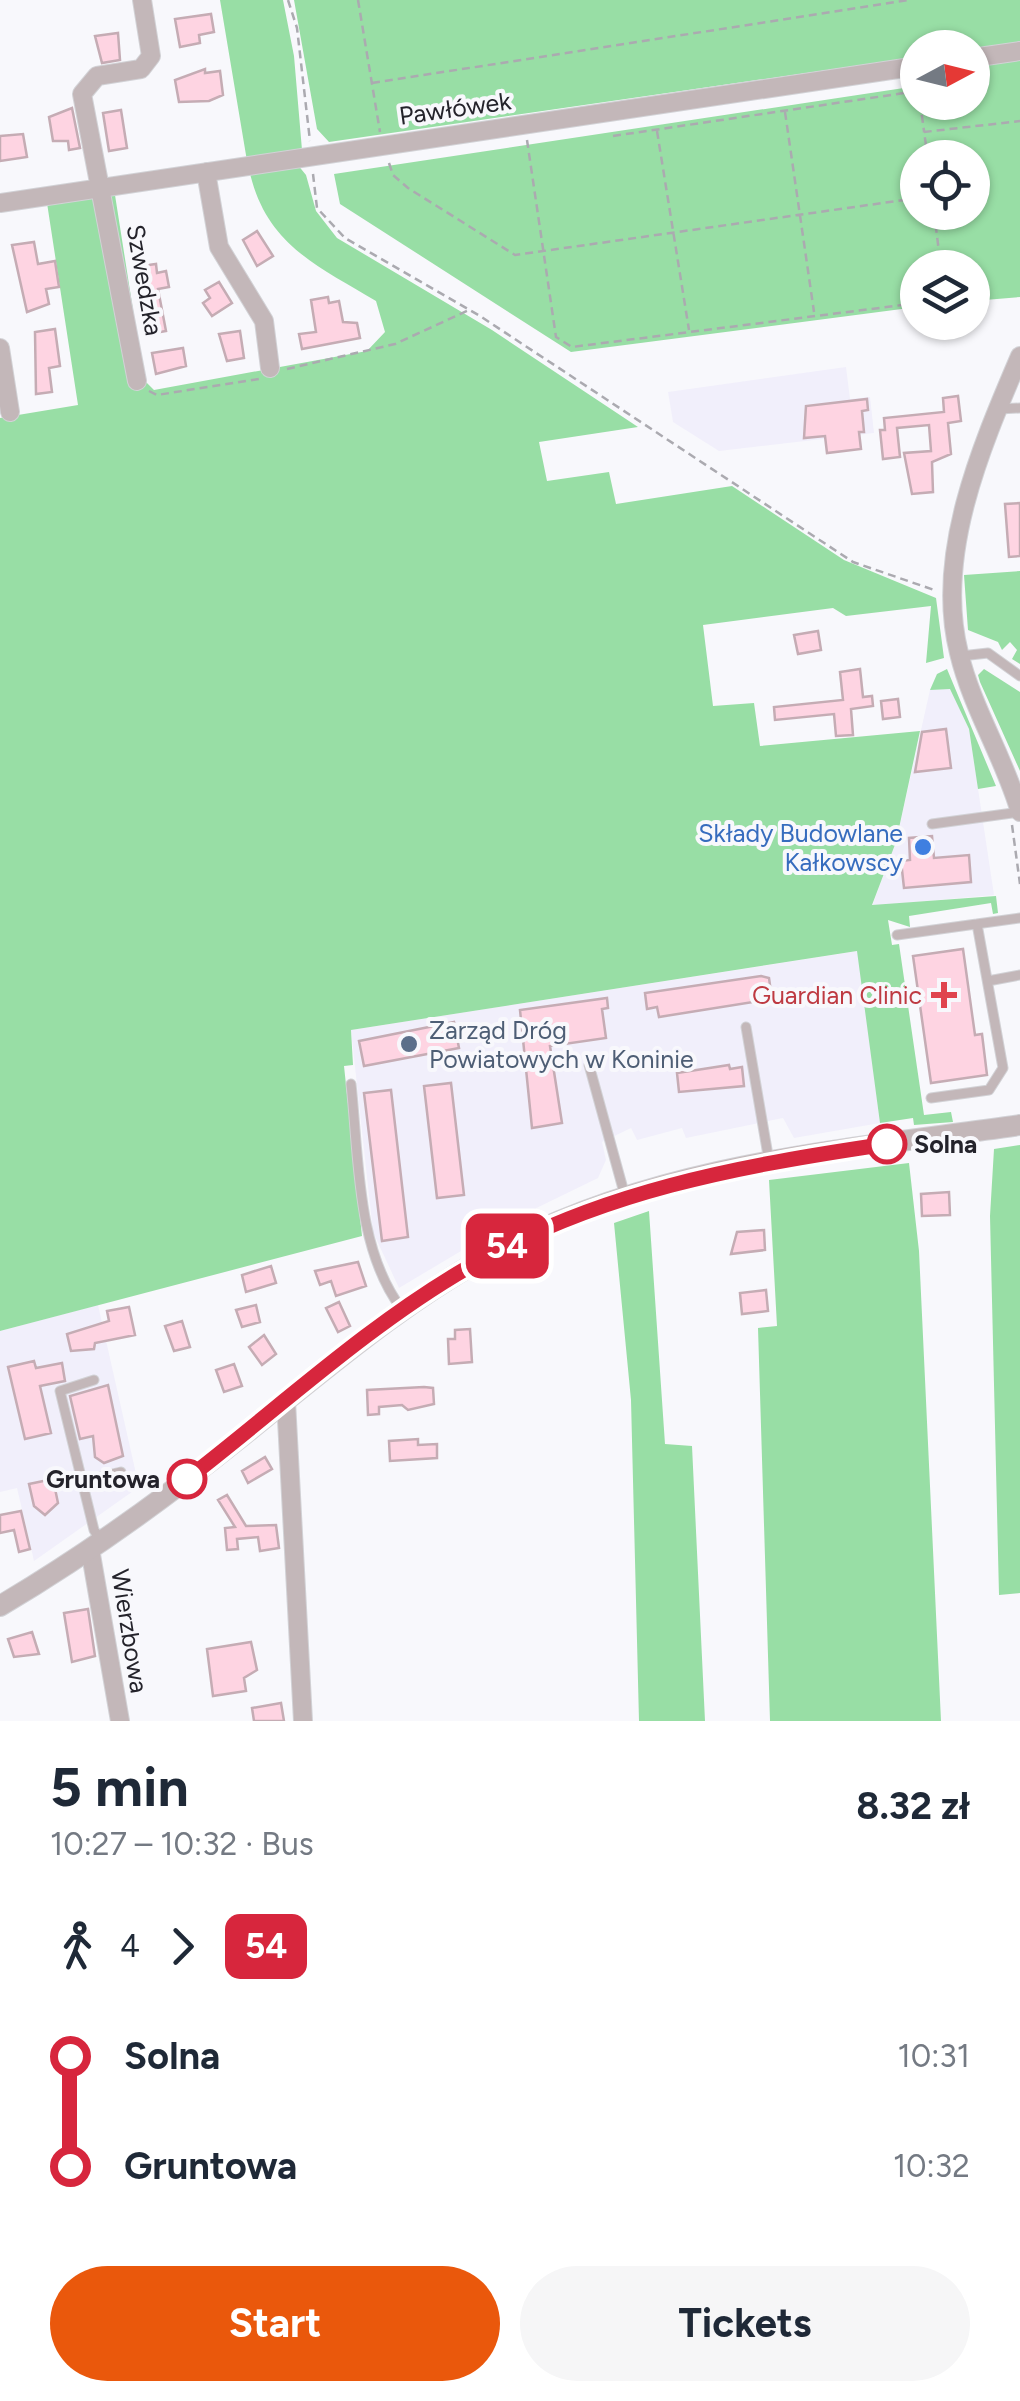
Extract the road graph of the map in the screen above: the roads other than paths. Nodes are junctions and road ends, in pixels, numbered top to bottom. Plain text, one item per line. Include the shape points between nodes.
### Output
1 (142, 0) edge
2 (1020, 51) edge
3 (990, 55) edge
4 (900, 69) edge
5 (206, 172) junction
6 (104, 187) junction
7 (0, 203) edge
8 (0, 348) edge
9 (1020, 356) edge
10 (270, 368) road end
11 (137, 380) road end
12 (1020, 408) edge
13 (999, 409) junction
14 (10, 412) dead end
15 (959, 656) junction
16 (1020, 676) edge
17 (1020, 812) edge
18 (932, 824) dead end
19 (1020, 918) edge
20 (977, 924) junction
21 (897, 936) dead end
22 (1020, 975) edge
23 (988, 981) junction
24 (746, 1027) dead end
25 (590, 1065) dead end
26 (350, 1084) dead end
27 (930, 1098) dead end
28 (1020, 1125) edge
29 (769, 1162) junction
30 (625, 1196) junction
31 (403, 1310) junction
32 (94, 1380) dead end
33 (286, 1401) junction
34 (121, 1472) dead end
35 (82, 1480) junction
36 (96, 1545) junction
37 (0, 1606) edge
38 (120, 1721) edge
39 (303, 1721) edge

1 - 6 street, Szwedzka via 151,56 141,69 97,76 82,94
2 - 3 street
4 - 5 street, Pawłówek
5 - 6 street, Pawłówek
5 - 10 street via 219,247 264,321
6 - 7 street, Pawłówek
6 - 11 street, Szwedzka
8 - 14 street
9 - 13 street
12 - 13 lane
13 - 15 street via 962,521 952,596
15 - 16 lane via 988,654
15 - 17 street
17 - 18 lane
19 - 20 lane
20 - 21 lane
20 - 23 lane
22 - 23 lane
23 - 27 lane via 1003,1068 991,1092
24 - 29 lane
25 - 30 lane
26 - 31 lane via 370,1238
28 - 29 street
29 - 30 street
30 - 31 street via 506,1246
31 - 33 street
32 - 35 lane via 60,1391
33 - 36 street
33 - 39 street
34 - 35 lane
35 - 36 lane
36 - 37 street
36 - 38 street, Wierzbowa

